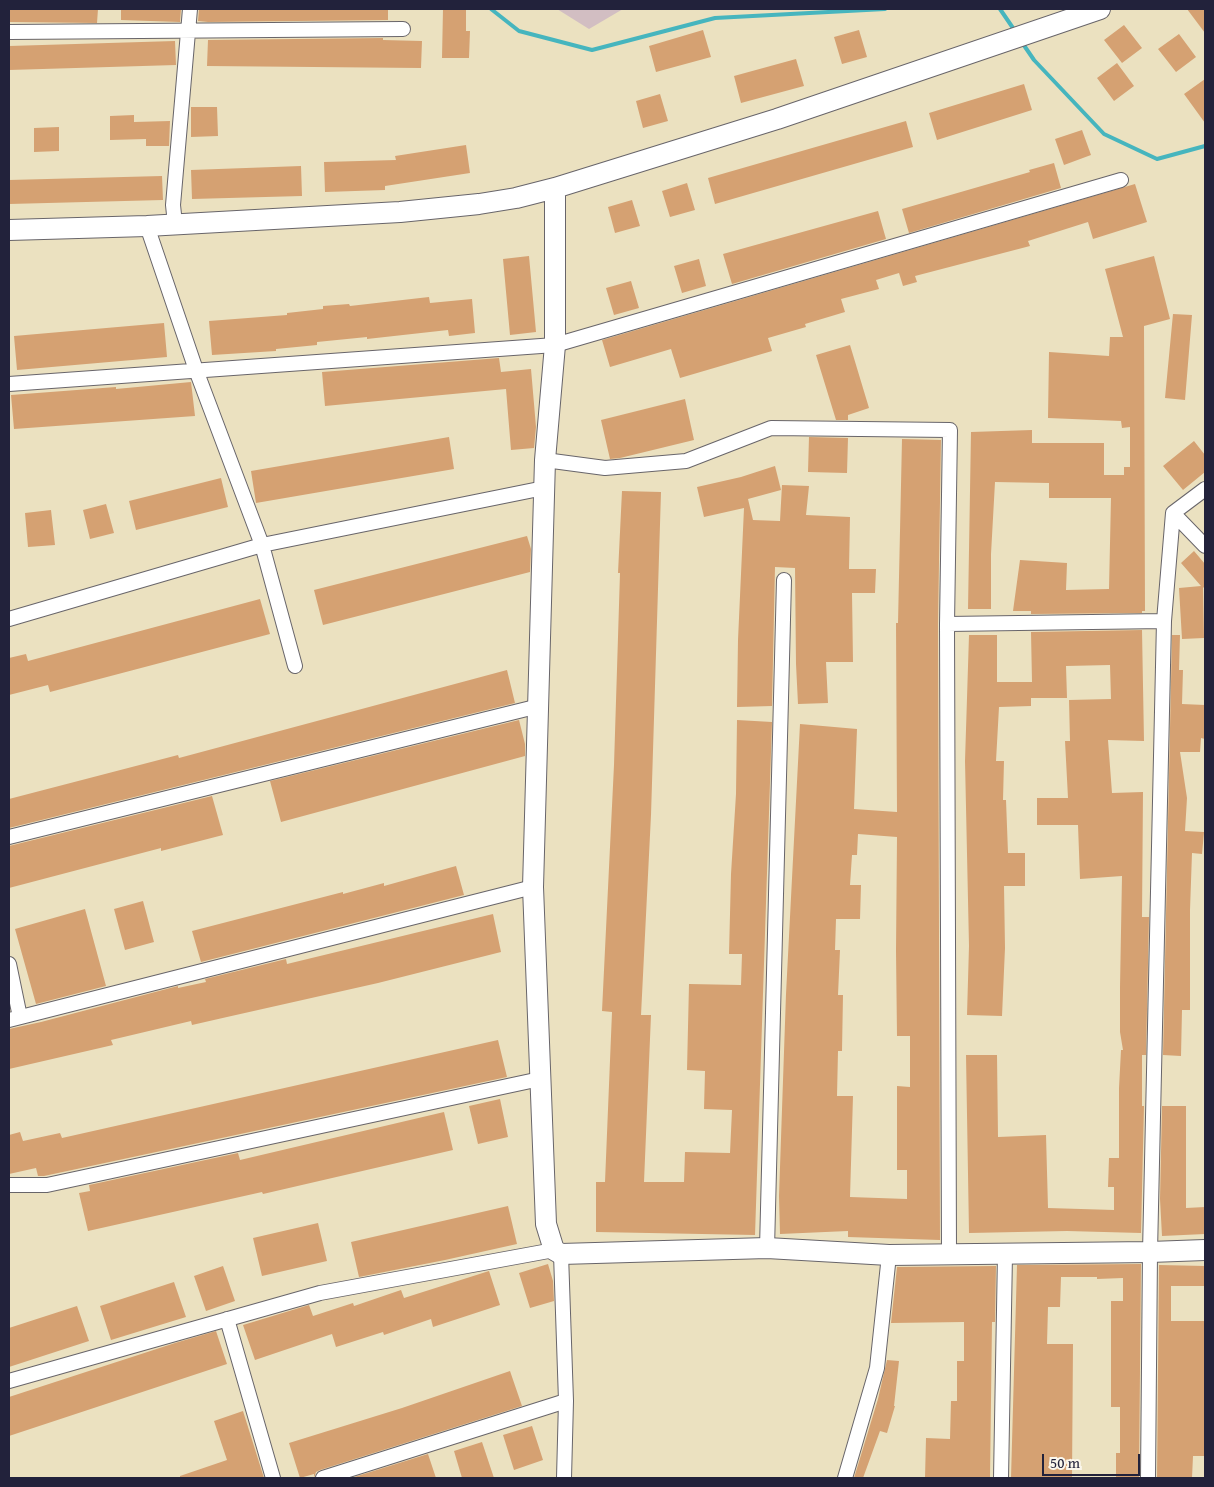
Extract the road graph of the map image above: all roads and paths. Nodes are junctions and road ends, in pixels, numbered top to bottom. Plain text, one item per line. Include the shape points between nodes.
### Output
1 (190, 9) edge
2 (1100, 9) edge
3 (402, 29) dead end
4 (188, 30) junction
5 (9, 32) edge
6 (1121, 180) dead end
7 (555, 188) junction
8 (175, 224) junction
9 (147, 226) junction
10 (9, 230) edge
11 (555, 345) junction
12 (196, 370) junction
13 (9, 384) edge
14 (545, 460) junction
15 (544, 488) junction
16 (1205, 489) edge
17 (1173, 514) junction
18 (262, 545) junction
19 (1205, 546) edge
20 (784, 580) dead end
21 (9, 619) edge
22 (1164, 621) junction
23 (947, 624) junction
24 (295, 666) dead end
25 (539, 706) junction
26 (9, 837) edge
27 (533, 887) junction
28 (9, 964) edge
29 (14, 1019) edge
30 (540, 1079) junction
31 (9, 1185) edge
32 (767, 1248) junction
33 (1205, 1250) edge
34 (557, 1252) junction
35 (1150, 1252) junction
36 (949, 1254) junction
37 (1004, 1254) junction
38 (889, 1255) junction
39 (227, 1319) junction
40 (9, 1381) edge
41 (566, 1401) junction
42 (273, 1478) edge
43 (323, 1478) edge
44 (564, 1478) edge
45 (845, 1478) edge
46 (1002, 1478) edge
47 (1148, 1478) edge

1 - 4 street
2 - 7 street via 777,119
3 - 4 street
4 - 5 street
4 - 8 street via 173,204
6 - 11 street
7 - 8 street via 478,204 400,212
7 - 11 street
8 - 9 street
9 - 10 street
9 - 12 street
11 - 12 street
11 - 14 street
12 - 13 street
12 - 18 street
14 - 15 street
14 - 23 street via 605,468 686,460 771,428 950,430
15 - 18 street
15 - 25 street
16 - 17 street
17 - 19 street
17 - 22 street
18 - 21 street
18 - 24 street
20 - 32 street
22 - 23 street
22 - 35 street
23 - 36 street
25 - 26 street
25 - 27 street
27 - 29 street
27 - 30 street
28 - 29 street
30 - 31 street via 47,1185
30 - 34 street via 546,1224
32 - 34 street
32 - 38 street
33 - 35 street
34 - 39 street via 320,1293
34 - 41 street
35 - 37 street
35 - 47 street
36 - 37 street
36 - 38 street
37 - 46 street
38 - 45 street via 877,1368
39 - 40 street
39 - 42 street
41 - 43 street
41 - 44 street

